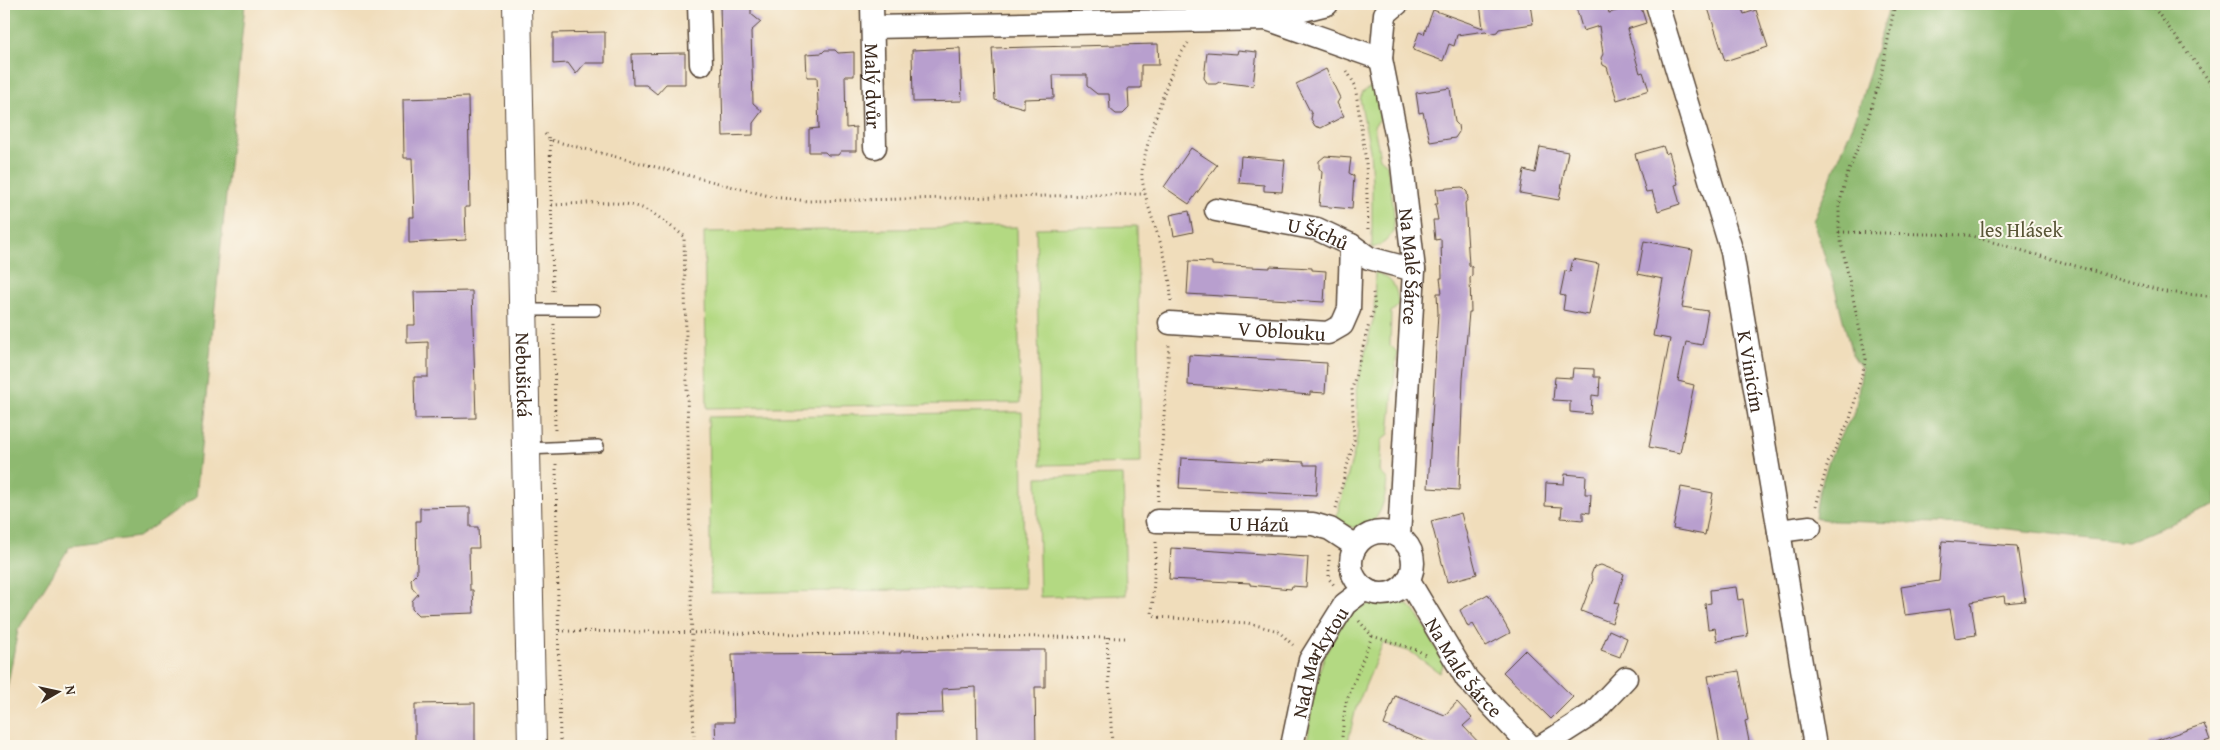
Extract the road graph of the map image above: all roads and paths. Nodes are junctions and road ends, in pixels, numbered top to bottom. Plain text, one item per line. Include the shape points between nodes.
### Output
1 (517, 4) edge
2 (699, 4) edge
3 (872, 4) edge
4 (1327, 4) edge
5 (1397, 4) edge
6 (1657, 4) edge
7 (1895, 4) edge
8 (2151, 4) edge
9 (1267, 19) junction
10 (873, 27) junction
11 (1190, 39) dead end
12 (1330, 42) junction
13 (1381, 59) junction
14 (701, 64) dead end
15 (2216, 90) edge
16 (542, 129) dead end
17 (875, 147) dead end
18 (1145, 194) junction
19 (552, 205) dead end
20 (1216, 210) dead end
21 (1839, 232) junction
22 (1360, 252) junction
23 (1414, 270) junction
24 (2216, 296) edge
25 (523, 310) junction
26 (596, 310) dead end
27 (1170, 323) junction
28 (598, 446) dead end
29 (526, 449) junction
30 (1157, 520) junction
31 (1810, 527) joint
32 (1330, 529) junction
33 (1779, 531) junction
34 (1399, 537) junction
35 (1356, 546) junction
36 (1408, 580) junction
37 (1365, 590) junction
38 (1346, 604) junction
39 (559, 631) dead end
40 (692, 633) junction
41 (1372, 636) junction
42 (1107, 638) junction
43 (1127, 638) dead end
44 (1310, 660) junction
45 (1434, 660) dead end
46 (1626, 678) dead end
47 (532, 746) edge
48 (694, 746) edge
49 (1112, 746) edge
50 (1292, 746) edge
51 (1338, 746) edge
52 (1530, 746) edge
53 (1542, 746) edge
54 (1815, 746) edge

1 - 25 street, Nebušická
2 - 14 street
3 - 10 street, Malý dvůr
4 - 9 street, Malý dvůr
5 - 13 street, Na Malé Šárce via 1385,14
6 - 33 street, K Vinicím via 1732,252
7 - 21 path via 1881,76 1839,206
8 - 15 path
9 - 10 street, Malý dvůr
9 - 12 street, Malý dvůr
10 - 17 street, Malý dvůr
11 - 18 path via 1176,62 1144,158
12 - 13 street, Malý dvůr
12 - 22 path via 1355,84 1366,162
13 - 23 street, Na Malé Šárce via 1402,164
16 - 18 path via 550,140 773,197 808,201
18 - 27 path via 1166,258 1171,287
19 - 40 path via 633,206 649,212 684,236
20 - 22 street, U Šíchů via 1316,228
21 - 24 path via 1968,235 2166,292
21 - 31 path via 1866,359 1850,419 1828,463
22 - 23 street, U Šíchů
22 - 27 street, V Oblouku via 1349,309 1342,324 1328,334
22 - 32 path via 1375,307 1352,389 1354,440
23 - 34 street, Na Malé Šárce
25 - 26 lane
25 - 29 street, Nebušická
27 - 30 path
28 - 29 lane
29 - 47 street, Nebušická
30 - 32 street, U Házů via 1313,524
30 - 44 path via 1152,614 1157,617 1248,623 1278,631
31 - 33 street
32 - 35 street, U Házů
32 - 38 path via 1329,578
33 - 54 street, K Vinicím
34 - 35 street via 1380,532 1362,539
34 - 36 street via 1411,552 1412,571
35 - 37 street via 1351,565 1358,583
36 - 37 street via 1393,592 1383,594
36 - 52 street, Na Malé Šárce via 1467,679
37 - 38 street, Nad Markytou
38 - 41 path
38 - 44 street, Nad Markytou
39 - 40 path
40 - 42 path
40 - 48 path
41 - 45 path via 1417,650
41 - 51 path via 1345,705
42 - 43 path
42 - 49 path
44 - 50 street, Nad Markytou
46 - 53 street via 1592,714

